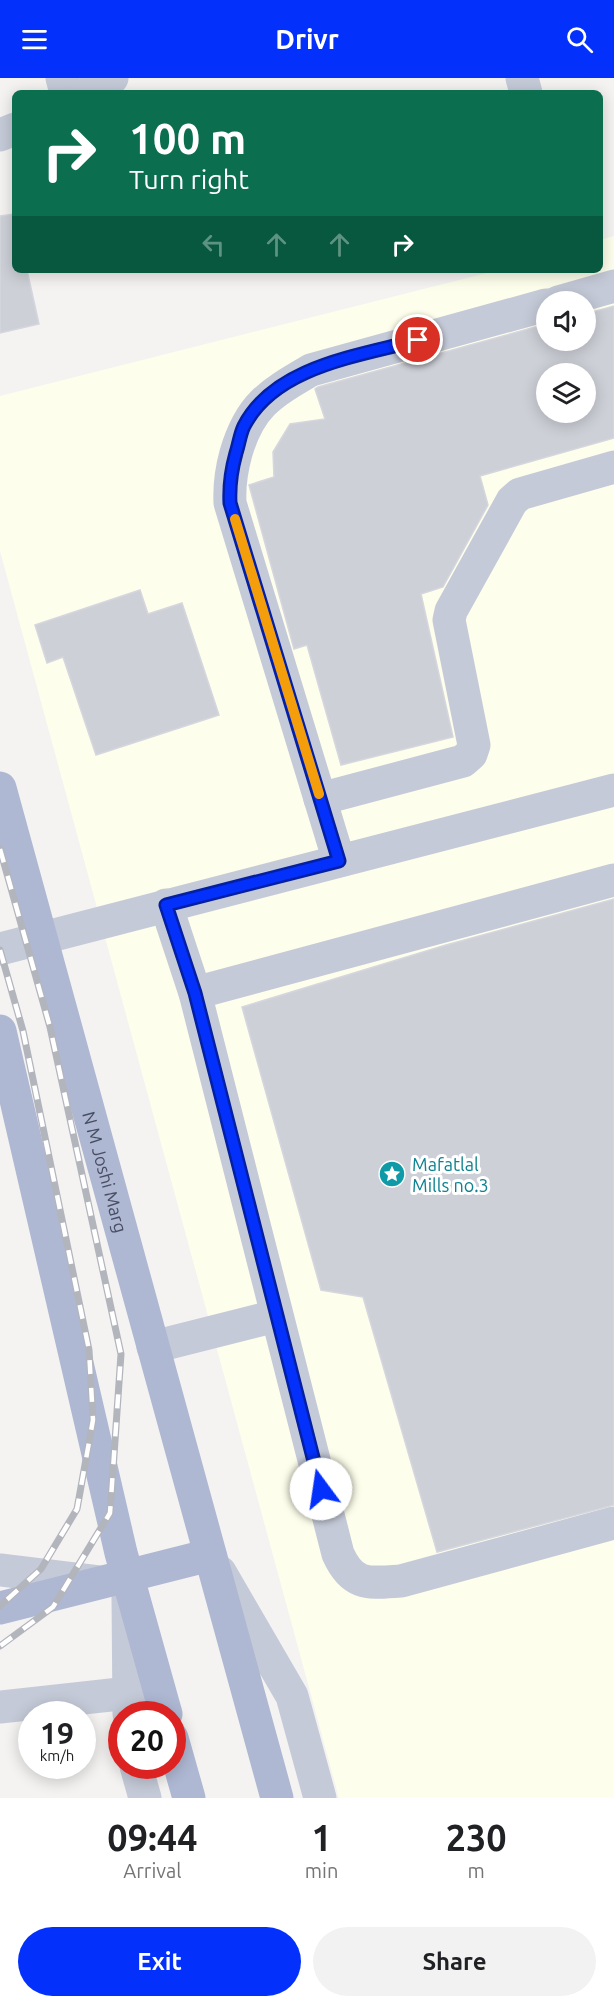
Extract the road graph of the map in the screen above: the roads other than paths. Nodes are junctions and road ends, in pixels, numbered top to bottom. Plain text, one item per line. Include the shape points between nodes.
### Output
1 (112, 78) edge
2 (92, 90) edge
3 (614, 286) edge
4 (596, 291) edge
5 (536, 308) edge
6 (614, 467) edge
7 (0, 788) edge
8 (614, 790) edge
9 (320, 799) junction
10 (339, 861) junction
11 (614, 880) edge
12 (166, 905) junction
13 (43, 936) junction
14 (0, 949) edge
15 (195, 993) junction
16 (0, 1031) edge
17 (276, 1316) junction
18 (153, 1347) junction
19 (614, 1523) edge
20 (210, 1555) junction
21 (0, 1570) edge
22 (115, 1580) junction
23 (8, 1606) edge
24 (129, 1701) edge
25 (161, 1701) edge
26 (108, 1704) edge
27 (0, 1707) edge
28 (140, 1779) edge
29 (184, 1779) edge
30 (145, 1798) edge
31 (189, 1798) edge
32 (277, 1798) edge
33 (320, 1798) edge

1 - 2 street
3 - 4 street
5 - 9 street via 311,370 279,389 256,409 244,428 228,481 230,503
6 - 9 street via 520,494 512,501 452,611 449,620 474,745 471,754 464,761
7 - 13 main road, N M Joshi Marg
8 - 10 street
9 - 10 street
10 - 12 street
11 - 15 street
12 - 13 street
12 - 15 street
13 - 14 street
13 - 18 main road, N M Joshi Marg
15 - 17 street
16 - 22 main road
17 - 18 street
17 - 19 street via 338,1554 345,1570 354,1578 370,1583 401,1581
18 - 20 main road, N M Joshi Marg
20 - 22 main road
20 - 32 main road, N M Joshi Marg
20 - 33 street via 292,1696
21 - 22 street
22 - 23 main road
22 - 24 street
22 - 25 main road
26 - 27 street
28 - 30 street
29 - 31 main road

